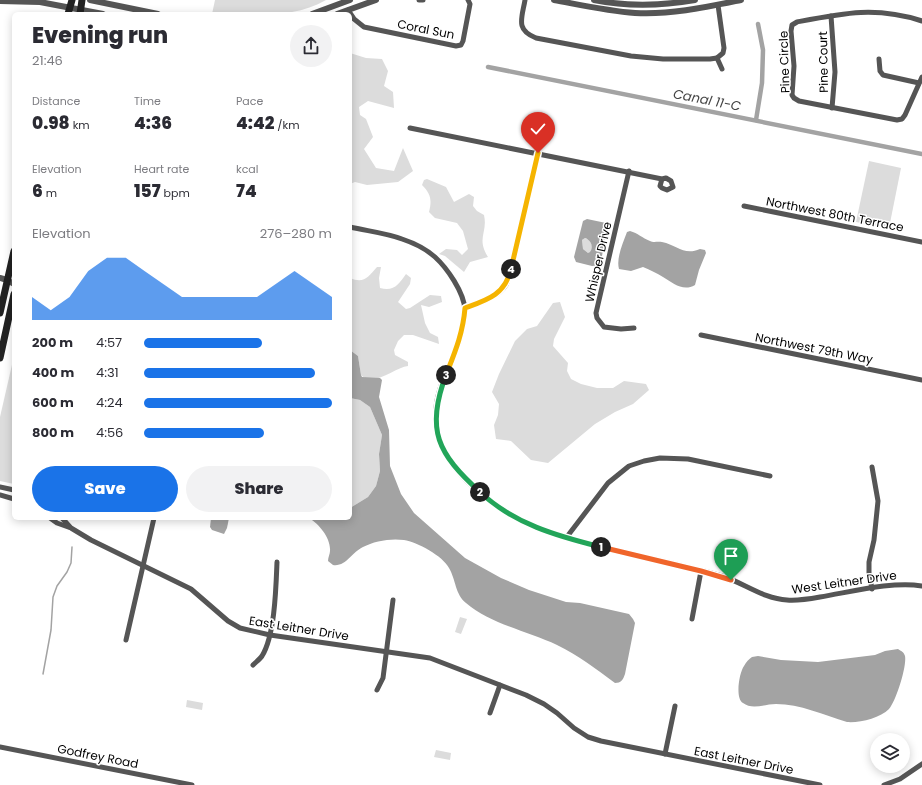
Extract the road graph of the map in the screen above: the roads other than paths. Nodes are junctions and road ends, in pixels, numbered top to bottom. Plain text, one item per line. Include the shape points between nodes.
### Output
1 (0, 0) edge
2 (82, 0) edge
3 (90, 0) edge
4 (376, 0) edge
5 (419, 0) edge
6 (423, 0) edge
7 (468, 0) edge
8 (525, 0) edge
9 (554, 0) edge
10 (594, 0) edge
11 (695, 0) edge
12 (741, 0) edge
13 (346, 1) edge
14 (718, 5) junction
15 (70, 7) edge
16 (348, 10) junction
17 (80, 12) edge
18 (148, 12) edge
19 (317, 12) edge
20 (342, 12) edge
21 (352, 16) edge
22 (831, 16) junction
23 (922, 20) edge
24 (717, 58) junction
25 (880, 59) dead end
26 (722, 69) dead end
27 (922, 77) edge
28 (920, 83) junction
29 (832, 108) junction
30 (410, 128) dead end
31 (538, 153) junction
32 (629, 171) junction
33 (662, 179) dead end
34 (744, 206) dead end
35 (352, 227) edge
36 (922, 242) edge
37 (12, 263) edge
38 (9, 280) edge
39 (12, 303) edge
40 (465, 308) junction
41 (0, 313) edge
42 (634, 328) dead end
43 (701, 336) dead end
44 (0, 358) edge
45 (922, 380) edge
46 (872, 467) dead end
47 (770, 476) dead end
48 (0, 487) edge
49 (12, 490) edge
50 (0, 495) edge
51 (12, 498) edge
52 (53, 520) edge
53 (64, 520) edge
54 (154, 520) edge
55 (71, 528) junction
56 (566, 538) junction
57 (277, 562) dead end
58 (143, 565) junction
59 (701, 571) junction
60 (922, 586) edge
61 (872, 589) junction
62 (393, 600) dead end
63 (692, 619) dead end
64 (270, 635) junction
65 (126, 640) dead end
66 (386, 652) junction
67 (253, 665) dead end
68 (500, 685) junction
69 (376, 690) dead end
70 (675, 706) dead end
71 (490, 712) dead end
72 (0, 747) edge
73 (665, 754) junction
74 (922, 764) edge
75 (192, 785) edge
76 (820, 785) edge
77 (884, 785) edge

1 - 15 street
2 - 17 main road
3 - 18 street
4 - 16 street
5 - 6 street
7 - 21 street, Coral Sun via 470,4 463,41 461,45 456,46 364,27
8 - 24 street via 521,24 529,36 631,56 663,59
9 - 14 street via 609,11 636,13 677,12
10 - 11 street via 639,6 668,5
12 - 14 street
13 - 16 street
13 - 19 street
14 - 24 street via 724,48 723,53
15 - 17 street
16 - 20 street
22 - 23 street, Pine Circle via 868,12
22 - 29 street, Pine Court via 835,72
22 - 29 street, Pine Circle via 797,22 792,25 790,31 794,66 792,95 799,101
24 - 26 street
25 - 28 street via 880,71 883,75
27 - 28 street, Pine Circle
28 - 29 street, Pine Circle via 902,119
30 - 31 street
31 - 32 street
31 - 40 street via 506,285 486,300
32 - 33 street
32 - 42 street, Whisper Drive via 596,313 604,327
34 - 36 street, Northwest 80th Terrace
35 - 40 street, West Leitner Drive via 401,238 420,246 447,270 456,284
37 - 38 main road
38 - 41 main road
39 - 44 main road
40 - 56 street, West Leitner Drive via 464,325 437,405 435,419 442,448 465,479 487,499 513,517
43 - 45 street, Northwest 79th Way
46 - 61 street via 878,501 869,562
47 - 56 street via 688,459 660,458 644,461 629,466 608,483
48 - 49 street
50 - 51 street
52 - 55 street, East Leitner Drive
53 - 55 street, East Leitner Drive
54 - 58 street
55 - 58 street, East Leitner Drive
56 - 59 street, West Leitner Drive
57 - 64 street
58 - 64 street, East Leitner Drive via 191,589 228,622 240,628
58 - 65 street
59 - 61 street, West Leitner Drive via 731,580 776,599 803,600
59 - 63 street
60 - 61 street, West Leitner Drive via 894,585
62 - 66 street
64 - 66 street, East Leitner Drive
64 - 67 street via 262,656
66 - 68 street, East Leitner Drive via 430,658
66 - 69 street via 382,678
68 - 71 street
68 - 73 street, East Leitner Drive via 544,704 588,737 601,742
70 - 73 street
72 - 75 street, Godfrey Road
73 - 76 street, East Leitner Drive
74 - 77 street via 900,779

